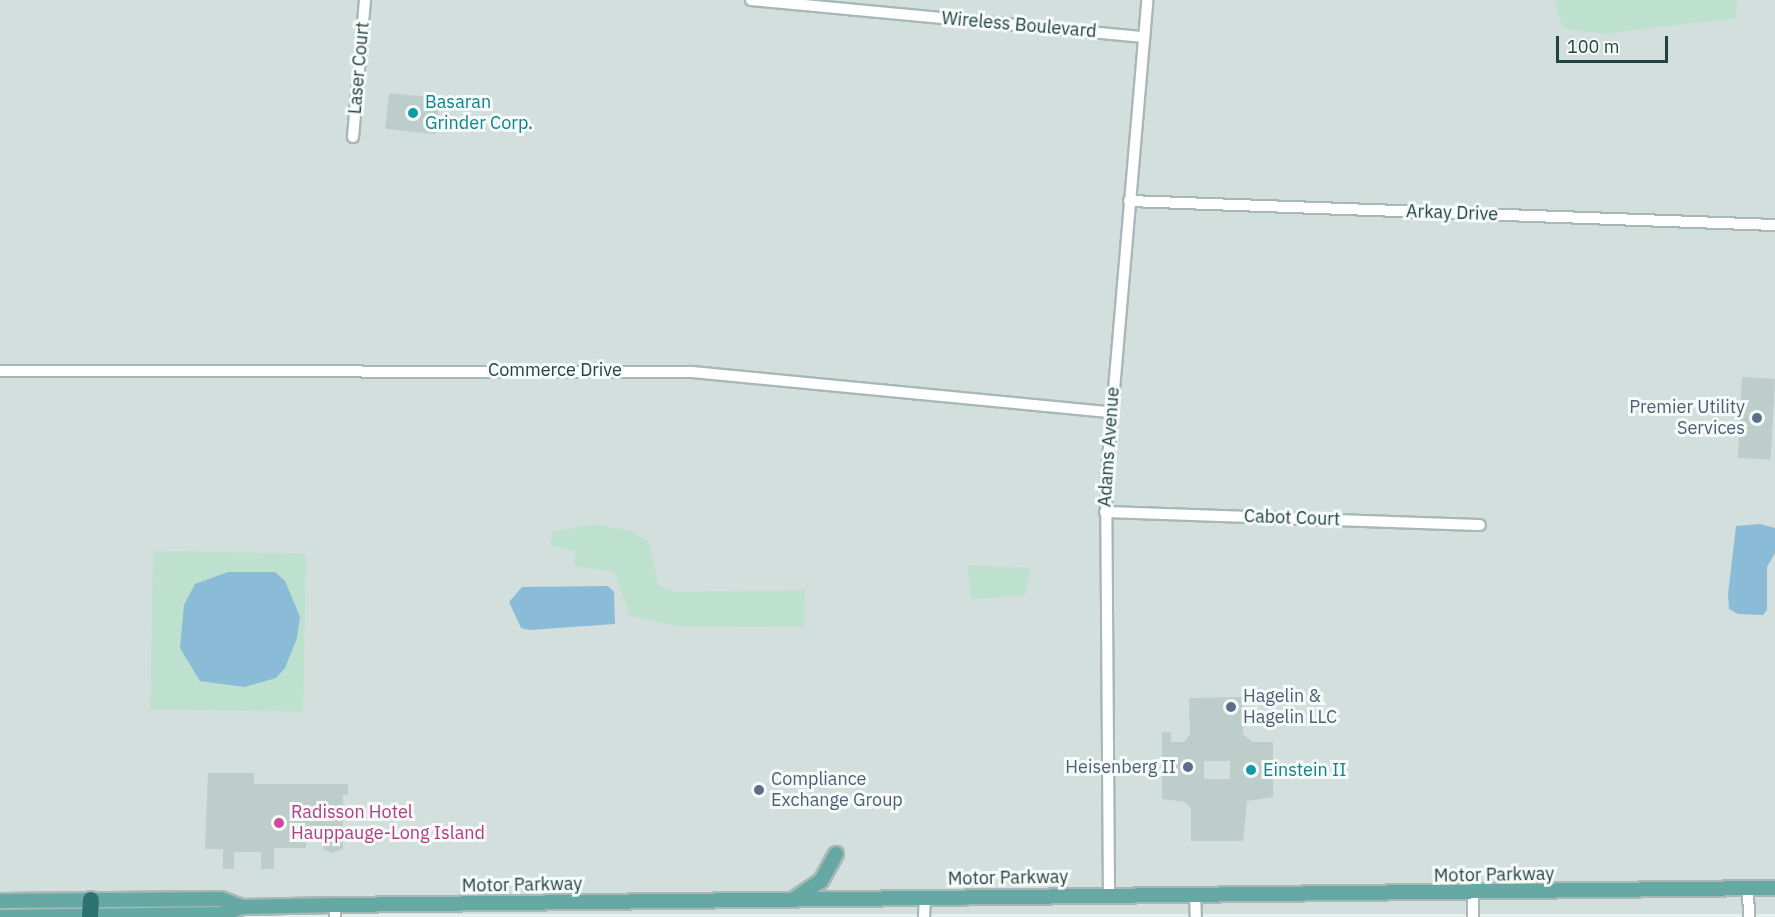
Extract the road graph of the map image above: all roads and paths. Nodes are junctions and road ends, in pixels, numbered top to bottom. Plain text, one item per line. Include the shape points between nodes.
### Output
1 (365, 0) edge
2 (751, 0) edge
3 (1147, 0) edge
4 (1144, 37) junction
5 (353, 137) dead end
6 (1129, 201) junction
7 (1775, 225) edge
8 (0, 371) edge
9 (1109, 412) junction
10 (1105, 512) junction
11 (1480, 525) dead end
12 (836, 854) dead end
13 (1775, 888) edge
14 (1748, 889) junction
15 (1195, 893) junction
16 (1473, 894) junction
17 (1109, 895) junction
18 (925, 897) junction
19 (793, 899) junction
20 (0, 901) edge
21 (86, 911) edge
22 (335, 911) edge
23 (0, 917) edge
24 (924, 917) edge
25 (1196, 917) edge
26 (1473, 917) edge
27 (1749, 917) edge

1 - 5 street, Laser Court
2 - 4 street, Wireless Boulevard
3 - 4 street, Adams Avenue
4 - 6 street, Adams Avenue
6 - 7 street, Arkay Drive
6 - 9 street, Adams Avenue
8 - 9 street, Commerce Drive via 692,372
9 - 10 street, Adams Avenue
10 - 11 street, Cabot Court
10 - 17 street, Adams Avenue
12 - 19 main road via 821,881
13 - 14 main road, Motor Parkway
14 - 16 main road, Motor Parkway
14 - 27 street
15 - 16 main road, Motor Parkway
15 - 17 main road, Motor Parkway
15 - 25 street
16 - 26 street
17 - 18 main road, Motor Parkway
18 - 19 main road, Motor Parkway
18 - 24 street
19 - 22 main road, Motor Parkway
20 - 21 main road, Motor Parkway
21 - 22 main road, Motor Parkway via 223,914 242,907
21 - 23 main road, Motor Parkway

